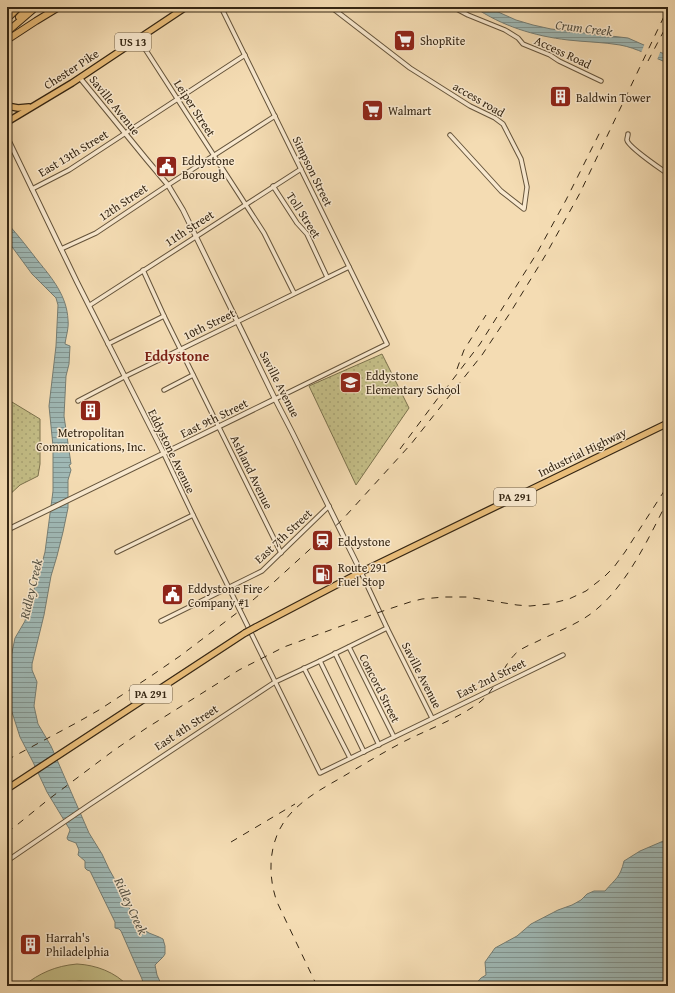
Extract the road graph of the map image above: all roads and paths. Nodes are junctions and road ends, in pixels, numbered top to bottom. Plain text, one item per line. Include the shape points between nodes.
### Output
1 (19, 7) edge
2 (29, 7) edge
3 (36, 7) edge
4 (59, 7) edge
5 (186, 7) edge
6 (221, 7) edge
7 (331, 7) edge
8 (453, 7) edge
9 (7, 19) edge
10 (7, 27) edge
11 (7, 32) edge
12 (138, 38) junction
13 (7, 40) edge
14 (245, 55) junction
15 (80, 78) junction
16 (601, 81) dead end
17 (178, 99) junction
18 (7, 106) edge
19 (33, 106) junction
20 (275, 116) junction
21 (7, 122) edge
22 (126, 133) junction
23 (628, 134) dead end
24 (450, 135) dead end
25 (7, 137) edge
26 (214, 155) junction
27 (301, 169) junction
28 (668, 174) edge
29 (168, 184) junction
30 (273, 186) junction
31 (32, 189) junction
32 (245, 204) junction
33 (195, 236) junction
34 (61, 249) junction
35 (349, 267) junction
36 (143, 270) junction
37 (327, 277) junction
38 (294, 294) junction
39 (90, 306) junction
40 (164, 316) junction
41 (237, 322) junction
42 (108, 344) junction
43 (387, 344) joint
44 (181, 349) junction
45 (193, 375) junction
46 (124, 377) junction
47 (164, 390) dead end
48 (275, 399) junction
49 (78, 401) dead end
50 (668, 423) edge
51 (219, 427) junction
52 (164, 454) junction
53 (329, 506) junction
54 (193, 515) junction
55 (7, 530) edge
56 (117, 552) dead end
57 (281, 553) junction
58 (362, 572) junction
59 (229, 587) junction
60 (161, 621) dead end
61 (387, 628) junction
62 (348, 647) junction
63 (335, 654) junction
64 (563, 655) dead end
65 (320, 661) junction
66 (304, 668) junction
67 (275, 682) junction
68 (432, 718) junction
69 (394, 737) junction
70 (379, 745) junction
71 (364, 752) junction
72 (350, 758) junction
73 (320, 773) joint
74 (7, 789) edge
75 (7, 861) edge

1 - 9 highway
2 - 10 highway
3 - 11 highway
4 - 13 highway
5 - 12 main road, Chester Pike / US 13
6 - 14 street, Simpson Street
7 - 24 street, access road via 410,68 503,124 521,159 527,187 524,209 501,191
8 - 16 street, Access Road via 505,30 523,44
12 - 15 main road, Chester Pike / US 13
12 - 17 street, Leiper Street
14 - 17 street, East 13th Street
14 - 20 street, Simpson Street
15 - 19 main road, Chester Pike / US 13
15 - 22 street, Saville Avenue
17 - 22 street, East 13th Street
17 - 26 street, Leiper Street
18 - 19 main road
19 - 21 main road, Chester Pike / US 13
20 - 26 street, 12th Street
20 - 27 street, Simpson Street
22 - 29 street, Saville Avenue
22 - 31 street, East 13th Street via 69,170
23 - 28 street via 629,144
25 - 31 street, Eddystone Avenue
26 - 29 street, 12th Street
26 - 32 street, Leiper Street
27 - 30 street, 11th Street
27 - 35 street, Simpson Street
29 - 33 street, Saville Avenue
29 - 34 street, 12th Street via 96,233
30 - 32 street, 11th Street
30 - 37 street, Toll Street via 307,234
31 - 34 street, Eddystone Avenue
32 - 33 street, 11th Street
32 - 38 street, Leiper Street via 264,233
33 - 36 street, 11th Street
33 - 41 street, Saville Avenue
34 - 39 street, Eddystone Avenue
35 - 37 street, 10th Street
35 - 43 street, Simpson Street
36 - 39 street, 11th Street
36 - 40 street, Ashland Avenue
37 - 38 street, 10th Street
38 - 41 street, 10th Street
39 - 42 street, Eddystone Avenue
40 - 42 street
40 - 44 street, Ashland Avenue
41 - 44 street, 10th Street
41 - 48 street, Saville Avenue
42 - 46 street, Eddystone Avenue
43 - 48 street, East 9th Street
44 - 45 street, Ashland Avenue
44 - 46 street, 10th Street
45 - 47 street
45 - 51 street, Ashland Avenue
46 - 49 street, 10th Street
46 - 52 street, Eddystone Avenue
48 - 51 street, East 9th Street
48 - 53 street, Saville Avenue
50 - 58 main road, Industrial Highway / PA 291
51 - 52 street, East 9th Street
51 - 57 street, Ashland Avenue
52 - 54 street, Eddystone Avenue
52 - 55 street, East 9th Street
53 - 57 street, East 7th Street
53 - 58 street, Saville Avenue
54 - 56 street
54 - 59 street, Eddystone Avenue
57 - 59 street, East 7th Street via 262,571
58 - 61 street, Saville Avenue
58 - 74 main road, Industrial Highway / PA 291, bridge via 245,633
59 - 60 street, East 7th Street
59 - 67 street, Eddystone Avenue
61 - 62 street, East 4th Street
61 - 68 street, Saville Avenue
62 - 63 street, East 4th Street
62 - 69 street, Concord Street
63 - 65 street, East 4th Street
63 - 70 street
64 - 68 street, East 2nd Street
65 - 66 street, East 4th Street
65 - 71 street
66 - 67 street, East 4th Street
66 - 72 street
67 - 73 street, Eddystone Avenue
67 - 75 street, East 4th Street
68 - 69 street, East 2nd Street
69 - 70 street, East 2nd Street
70 - 71 street, East 2nd Street
71 - 72 street, East 2nd Street
72 - 73 street, East 2nd Street

